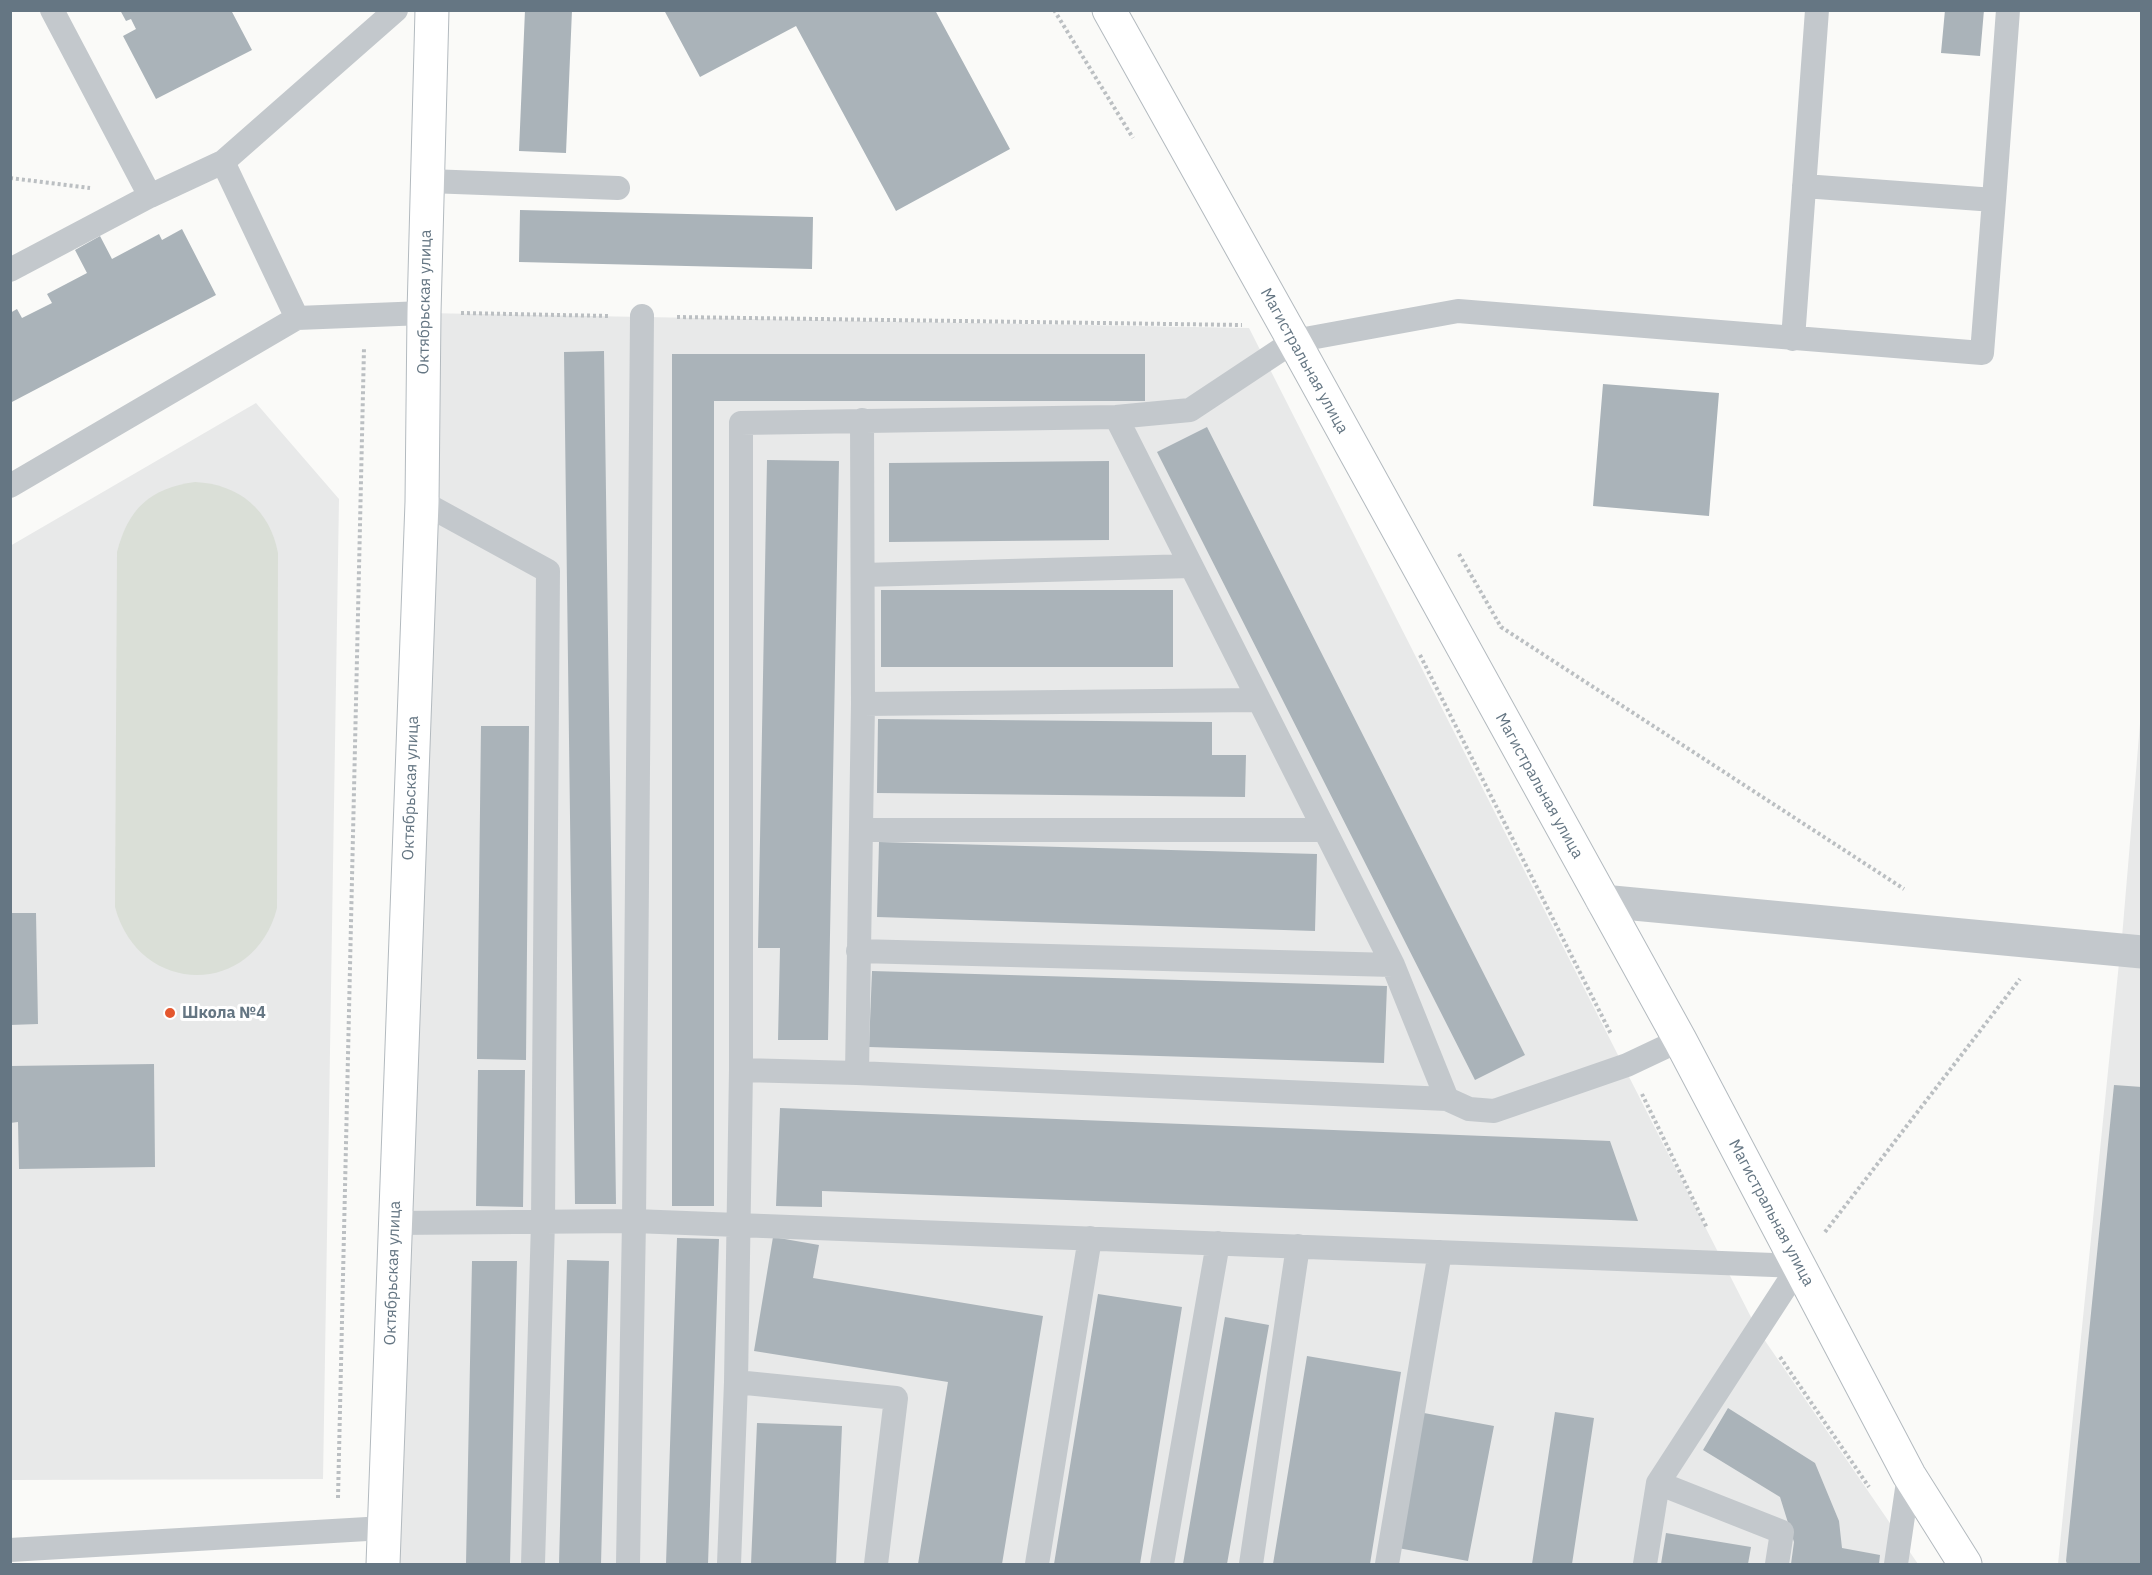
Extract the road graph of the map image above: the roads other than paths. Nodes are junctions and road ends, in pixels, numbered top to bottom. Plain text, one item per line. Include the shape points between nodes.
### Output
1 (52, 10) edge
2 (396, 10) edge
3 (432, 10) edge
4 (1109, 10) edge
5 (1817, 10) edge
6 (2008, 10) edge
7 (223, 162) junction
8 (428, 181) junction
9 (1804, 186) junction
10 (618, 188) dead end
11 (150, 196) junction
12 (1994, 200) junction
13 (10, 270) edge
14 (424, 313) junction
15 (642, 316) road end
16 (297, 318) junction
17 (1793, 339) junction
18 (1294, 341) junction
19 (1116, 417) junction
20 (862, 420) junction
21 (10, 486) edge
22 (422, 502) junction
23 (1191, 566) junction
24 (863, 575) junction
25 (1258, 700) junction
26 (863, 704) junction
27 (861, 830) junction
28 (1324, 830) junction
29 (1602, 901) junction
30 (858, 951) junction
31 (2142, 952) edge
32 (1392, 965) junction
33 (1680, 1040) junction
34 (741, 1071) junction
35 (857, 1073) junction
36 (1446, 1099) junction
37 (634, 1221) junction
38 (543, 1222) junction
39 (395, 1223) junction
40 (738, 1225) junction
41 (1090, 1238) junction
42 (1218, 1243) junction
43 (1298, 1246) junction
44 (1440, 1252) junction
45 (1799, 1266) junction
46 (736, 1382) junction
47 (1909, 1475) junction
48 (1658, 1483) junction
49 (384, 1528) junction
50 (10, 1550) edge
51 (383, 1564) edge
52 (533, 1564) edge
53 (628, 1564) edge
54 (729, 1564) edge
55 (876, 1564) edge
56 (1037, 1564) edge
57 (1162, 1564) edge
58 (1251, 1564) edge
59 (1387, 1564) edge
60 (1645, 1564) edge
61 (1777, 1564) edge
62 (1896, 1564) edge
63 (1965, 1564) edge

1 - 11 lane
2 - 7 lane
3 - 8 main road, Октябрьская улица
4 - 18 main road, Магистральная улица
5 - 9 lane
6 - 12 lane
7 - 11 lane
7 - 16 lane
8 - 10 lane
8 - 14 main road, Октябрьская улица
9 - 12 lane
9 - 17 lane
11 - 13 lane
12 - 17 lane via 1982,353
14 - 16 lane
14 - 22 main road, Октябрьская улица
15 - 37 lane
16 - 21 lane
17 - 18 lane via 1458,311
18 - 19 lane via 1190,410
18 - 29 main road, Магистральная улица
19 - 20 lane
19 - 23 lane
20 - 24 lane
20 - 34 lane via 741,423
22 - 38 lane via 548,571
22 - 39 main road, Октябрьская улица
23 - 24 lane
23 - 25 lane
24 - 26 lane
25 - 26 lane
25 - 28 lane
26 - 27 lane
27 - 28 lane
27 - 30 lane
28 - 32 lane
29 - 31 street
29 - 33 main road, Магистральная улица
30 - 32 lane
30 - 35 lane
32 - 36 lane
33 - 36 lane via 1627,1065 1494,1110 1469,1109
33 - 45 main road, Магистральная улица
34 - 35 lane
34 - 40 lane
35 - 36 lane
37 - 38 lane
37 - 40 lane
37 - 53 lane
38 - 39 lane
38 - 52 lane
39 - 49 main road, Октябрьская улица
40 - 41 lane
40 - 46 lane
41 - 42 lane
41 - 56 lane
42 - 43 lane
42 - 57 lane
43 - 44 lane
43 - 58 lane
44 - 45 lane
44 - 59 lane
45 - 47 main road, Магистральная улица
45 - 48 lane
46 - 54 lane
46 - 55 lane via 896,1398
47 - 62 lane
47 - 63 main road, Магистральная улица
48 - 60 lane
48 - 61 lane via 1782,1532
49 - 50 lane
49 - 51 main road, Октябрьская улица

